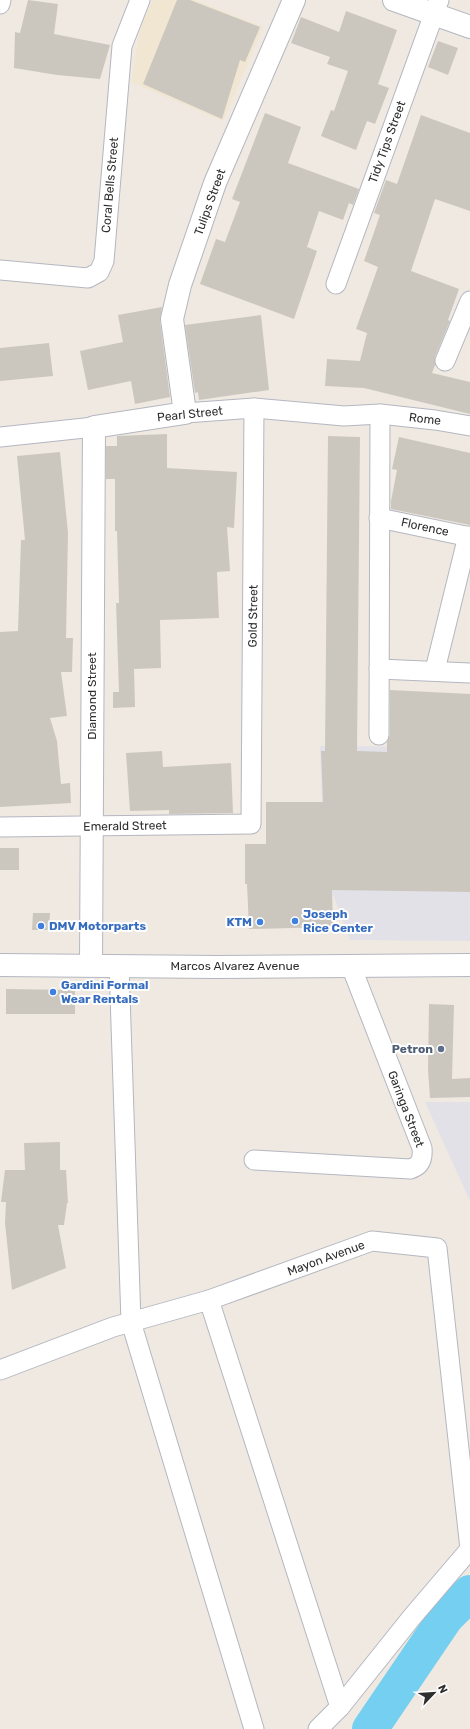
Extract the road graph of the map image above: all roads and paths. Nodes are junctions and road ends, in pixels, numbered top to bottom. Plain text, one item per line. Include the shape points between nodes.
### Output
1 (1, 0) edge
2 (140, 0) edge
3 (294, 0) edge
4 (394, 0) edge
5 (0, 4) edge
6 (436, 7) edge
7 (470, 27) edge
8 (0, 270) edge
9 (336, 284) dead end
10 (470, 301) edge
11 (445, 361) dead end
12 (254, 408) junction
13 (184, 413) junction
14 (380, 414) junction
15 (470, 426) edge
16 (94, 427) junction
17 (0, 437) edge
18 (380, 518) junction
19 (469, 536) edge
20 (379, 669) junction
21 (435, 670) junction
22 (470, 673) edge
23 (379, 735) dead end
24 (250, 824) joint
25 (0, 827) edge
26 (91, 827) junction
27 (0, 965) edge
28 (91, 965) junction
29 (120, 965) junction
30 (470, 965) edge
31 (351, 966) junction
32 (254, 1160) dead end
33 (208, 1300) junction
34 (131, 1322) junction
35 (0, 1370) edge
36 (470, 1549) edge
37 (340, 1706) junction
38 (254, 1729) edge
39 (318, 1729) edge

1 - 5 street
2 - 8 street, Coral Bells Street via 122,46 104,261 99,272 88,278
3 - 13 street, Tulips Street via 216,183 180,284 172,319
4 - 6 street
6 - 7 street
6 - 9 street, Tidy Tips Street
10 - 11 street
12 - 13 street, Pearl Street
12 - 14 street, Pearl Street via 344,416
12 - 24 street, Gold Street
13 - 16 street, Pearl Street
14 - 15 street, Rome
14 - 18 street
16 - 17 street, Pearl Street
16 - 26 street, Diamond Street
18 - 19 street, Florence
18 - 20 street
19 - 21 street
20 - 21 street
20 - 23 street
21 - 22 street
24 - 26 street, Emerald Street
25 - 26 street, Emerald Street
26 - 28 street, Diamond Street
27 - 28 street, Marcos Alvarez Avenue
28 - 29 street, Marcos Alvarez Avenue
29 - 31 street, Marcos Alvarez Avenue
29 - 34 street
30 - 31 street, Marcos Alvarez Avenue
31 - 32 street, Garinga Street via 422,1148 422,1160 419,1165 410,1169
33 - 34 street, Mayon Avenue
33 - 36 street, Mayon Avenue via 372,1241 437,1248
33 - 37 street
34 - 35 street, Mayon Avenue
34 - 38 street
36 - 37 street
37 - 39 street

